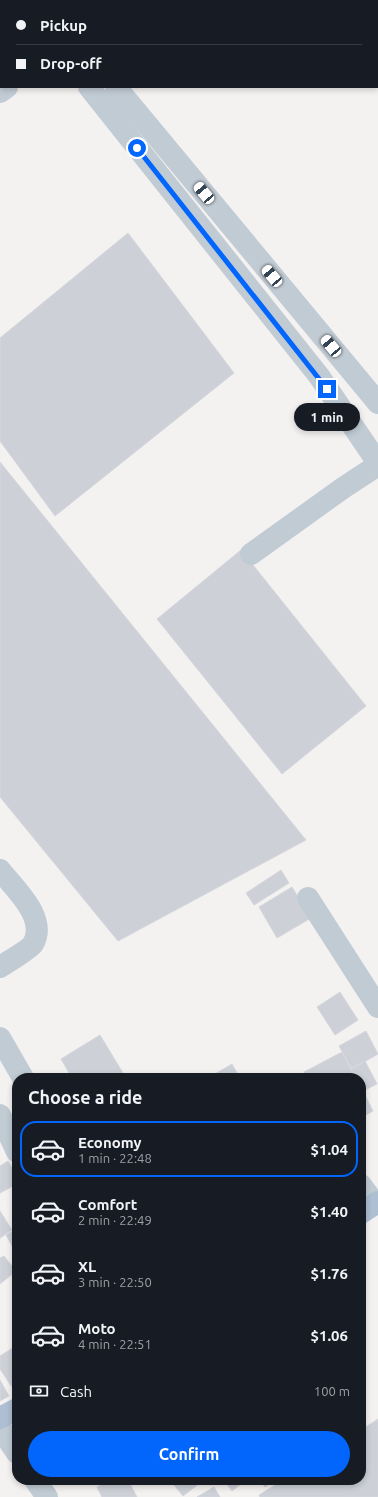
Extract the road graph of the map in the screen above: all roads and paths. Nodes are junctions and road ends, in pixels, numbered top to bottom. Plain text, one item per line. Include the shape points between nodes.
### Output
1 (90, 88) edge
2 (117, 88) edge
3 (214, 205) junction
4 (195, 221) junction
5 (340, 358) junction
6 (319, 376) junction
7 (378, 403) edge
8 (378, 464) edge
9 (251, 554) dead end
10 (0, 870) edge
11 (308, 898) dead end
12 (0, 967) edge
13 (378, 1007) edge
14 (0, 1038) edge
15 (20, 1073) edge
16 (0, 1115) edge
17 (12, 1141) edge
18 (366, 1196) edge
19 (371, 1206) edge
20 (12, 1412) edge
21 (0, 1418) edge
22 (0, 1428) edge
23 (12, 1446) edge
24 (38, 1485) edge
25 (46, 1497) edge

1 - 4 street
2 - 3 street
3 - 4 street
3 - 5 street
4 - 6 street
5 - 6 street
5 - 7 street
6 - 8 street
8 - 9 street
10 - 12 street via 34,913 37,931 32,945
11 - 13 street
14 - 15 street
16 - 17 street
18 - 19 street
20 - 21 main road
22 - 23 street
24 - 25 street

